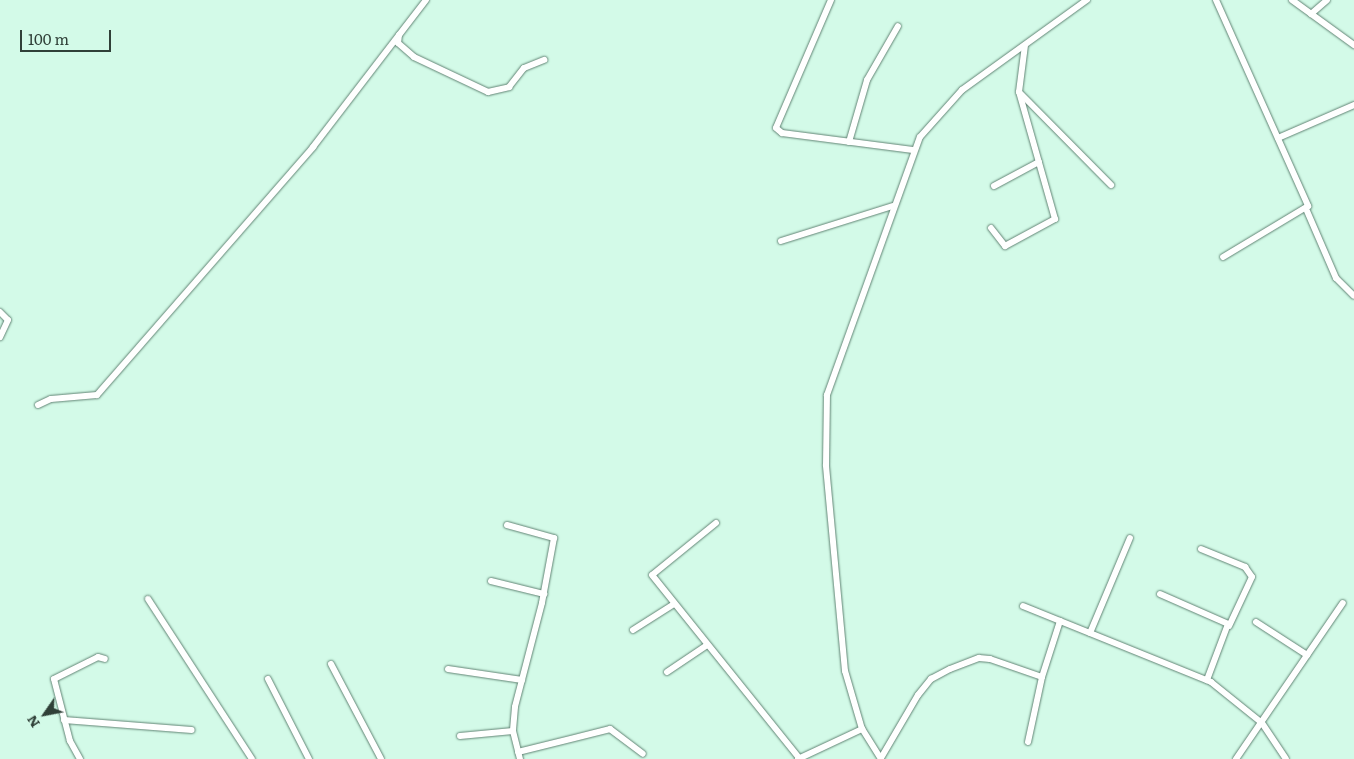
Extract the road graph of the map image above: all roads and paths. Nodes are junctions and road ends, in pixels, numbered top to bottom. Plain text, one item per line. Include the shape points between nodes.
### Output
1 (426, 0) edge
2 (831, 0) edge
3 (1087, 0) edge
4 (1216, 0) edge
5 (1293, 0) edge
6 (1327, 0) edge
7 (1311, 14) junction
8 (898, 26) dead end
9 (399, 34) junction
10 (1025, 45) junction
11 (1354, 45) edge
12 (544, 60) dead end
13 (1019, 92) junction
14 (1354, 105) edge
15 (1278, 138) junction
16 (849, 142) junction
17 (913, 150) junction
18 (1039, 162) junction
19 (1111, 185) dead end
20 (994, 186) dead end
21 (893, 206) junction
22 (1307, 211) junction
23 (991, 228) dead end
24 (780, 241) dead end
25 (1222, 257) dead end
26 (1354, 296) edge
27 (0, 312) edge
28 (0, 337) edge
29 (38, 405) dead end
30 (716, 523) dead end
31 (508, 525) dead end
32 (1130, 538) dead end
33 (1201, 549) dead end
34 (491, 581) dead end
35 (544, 594) junction
36 (1160, 594) dead end
37 (148, 599) dead end
38 (1343, 603) dead end
39 (674, 604) junction
40 (1023, 606) dead end
41 (1060, 621) junction
42 (1256, 622) dead end
43 (1229, 626) junction
44 (633, 630) dead end
45 (1090, 634) junction
46 (707, 644) junction
47 (1308, 655) junction
48 (105, 658) dead end
49 (331, 664) dead end
50 (448, 669) dead end
51 (667, 672) dead end
52 (1042, 677) junction
53 (268, 679) dead end
54 (522, 680) junction
55 (1206, 680) junction
56 (64, 720) junction
57 (1262, 723) junction
58 (862, 729) junction
59 (192, 730) dead end
60 (514, 731) junction
61 (460, 736) dead end
62 (1028, 742) dead end
63 (643, 754) dead end
64 (519, 756) edge
65 (80, 759) edge
66 (252, 759) edge
67 (309, 759) edge
68 (381, 759) edge
69 (799, 759) edge
70 (881, 759) edge
71 (1236, 759) edge
72 (1286, 759) edge

1 - 9 street
2 - 16 street via 775,125 782,133
3 - 10 street
4 - 15 street
5 - 7 street
6 - 7 street
7 - 11 street
8 - 16 street via 867,80
9 - 12 street via 398,43 414,58 488,92 509,87 524,68
9 - 29 street via 313,148 97,394 51,399
10 - 13 street
10 - 17 street via 946,104
13 - 18 street
13 - 19 street
14 - 15 street
15 - 22 street via 1307,202
16 - 17 street
17 - 21 street
18 - 20 street
18 - 23 street via 1055,215 1053,224 1003,246
21 - 24 street
21 - 58 street via 825,410 844,661
22 - 25 street
22 - 26 street via 1336,278
27 - 28 street via 8,320
30 - 39 street via 653,571 652,577
31 - 35 street via 553,536
32 - 45 street
33 - 43 street via 1245,567 1252,577
34 - 35 street
35 - 54 street
36 - 43 street
37 - 66 street
38 - 47 street
39 - 44 street
39 - 46 street
40 - 41 street
41 - 45 street
41 - 52 street
42 - 47 street
43 - 55 street
45 - 55 street
46 - 51 street
46 - 69 street
47 - 57 street
48 - 56 street via 98,657 54,678
49 - 68 street
50 - 54 street
52 - 62 street
52 - 70 street via 990,658 979,658 950,669 931,679 918,695
53 - 67 street
54 - 60 street
55 - 57 street
56 - 59 street
56 - 65 street
57 - 71 street
57 - 72 street
58 - 69 street
58 - 70 street
60 - 61 street
60 - 64 street
63 - 64 street via 610,729

